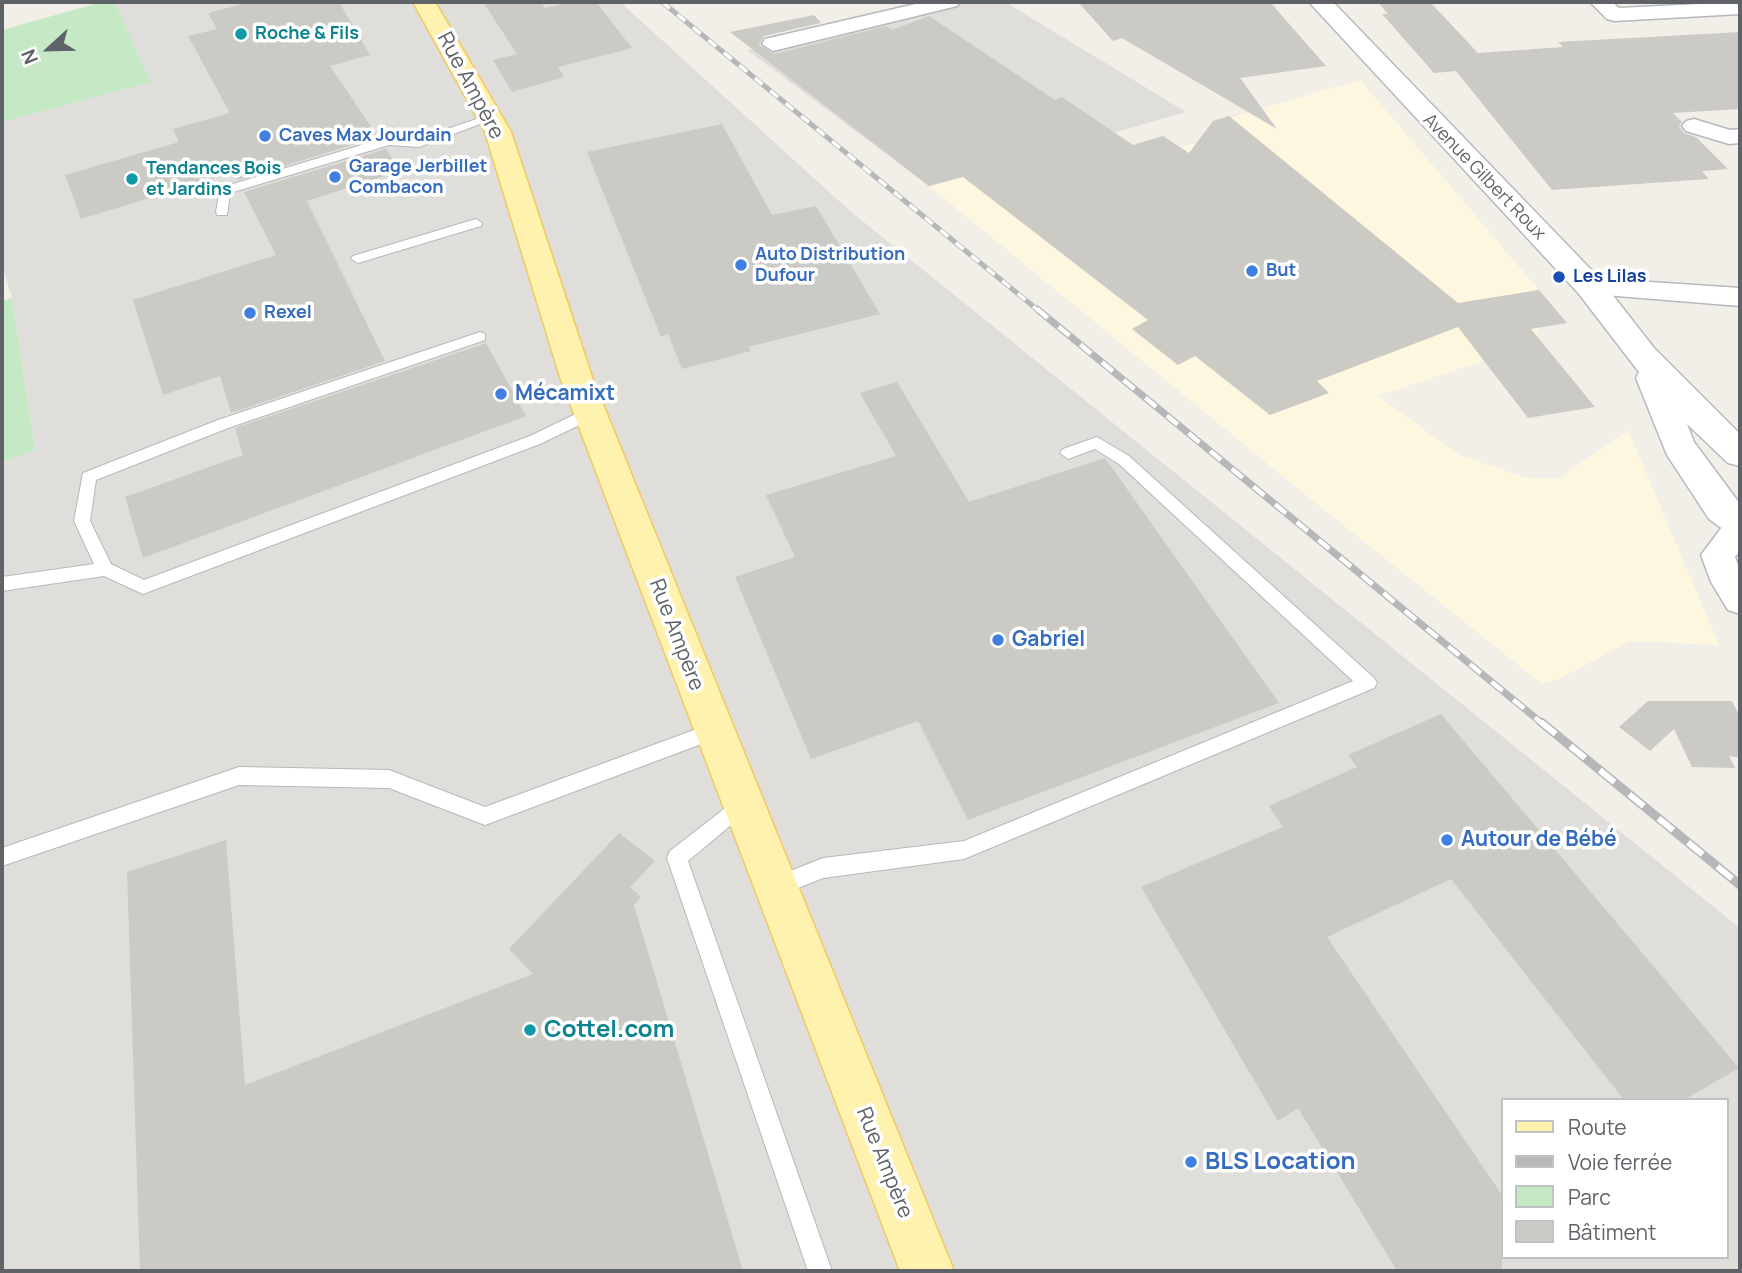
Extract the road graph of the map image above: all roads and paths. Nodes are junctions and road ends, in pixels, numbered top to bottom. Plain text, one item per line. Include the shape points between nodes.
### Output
1 (424, 2) edge
2 (950, 2) edge
3 (1320, 2) edge
4 (1600, 2) edge
5 (1740, 8) edge
6 (773, 44) dead end
7 (490, 118) junction
8 (1693, 126) dead end
9 (1740, 136) edge
10 (222, 212) dead end
11 (476, 223) dead end
12 (358, 259) dead end
13 (1590, 287) junction
14 (1740, 297) edge
15 (480, 337) dead end
16 (1643, 356) junction
17 (590, 413) junction
18 (1068, 453) dead end
19 (1740, 454) edge
20 (1730, 530) edge
21 (104, 569) junction
22 (2, 584) edge
23 (1740, 600) edge
24 (713, 731) junction
25 (742, 804) junction
26 (2, 857) edge
27 (775, 887) junction
28 (820, 1271) edge
29 (927, 1271) edge

1 - 7 main road, Rue Ampère
2 - 6 street
3 - 13 main road, Avenue Gilbert Roux
4 - 5 street via 1614,15
7 - 10 lane via 415,144 388,141 224,191
7 - 17 main road, Rue Ampère
8 - 9 street
11 - 12 lane
13 - 14 street
13 - 16 main road, Avenue Gilbert Roux
15 - 21 lane via 223,424 89,477 82,521
16 - 19 main road, Avenue Gilbert Roux
16 - 20 main road, Avenue Gilbert Roux via 1679,446
17 - 21 lane via 535,440 143,587
17 - 24 main road, Rue Ampère
18 - 27 lane via 1097,443 1124,460 1368,683 964,850 823,868
20 - 23 street via 1728,582
21 - 22 lane
24 - 25 main road, Rue Ampère
24 - 26 lane via 485,816 389,779 239,776
25 - 27 main road, Rue Ampère
25 - 28 lane via 677,858
27 - 29 main road, Rue Ampère

